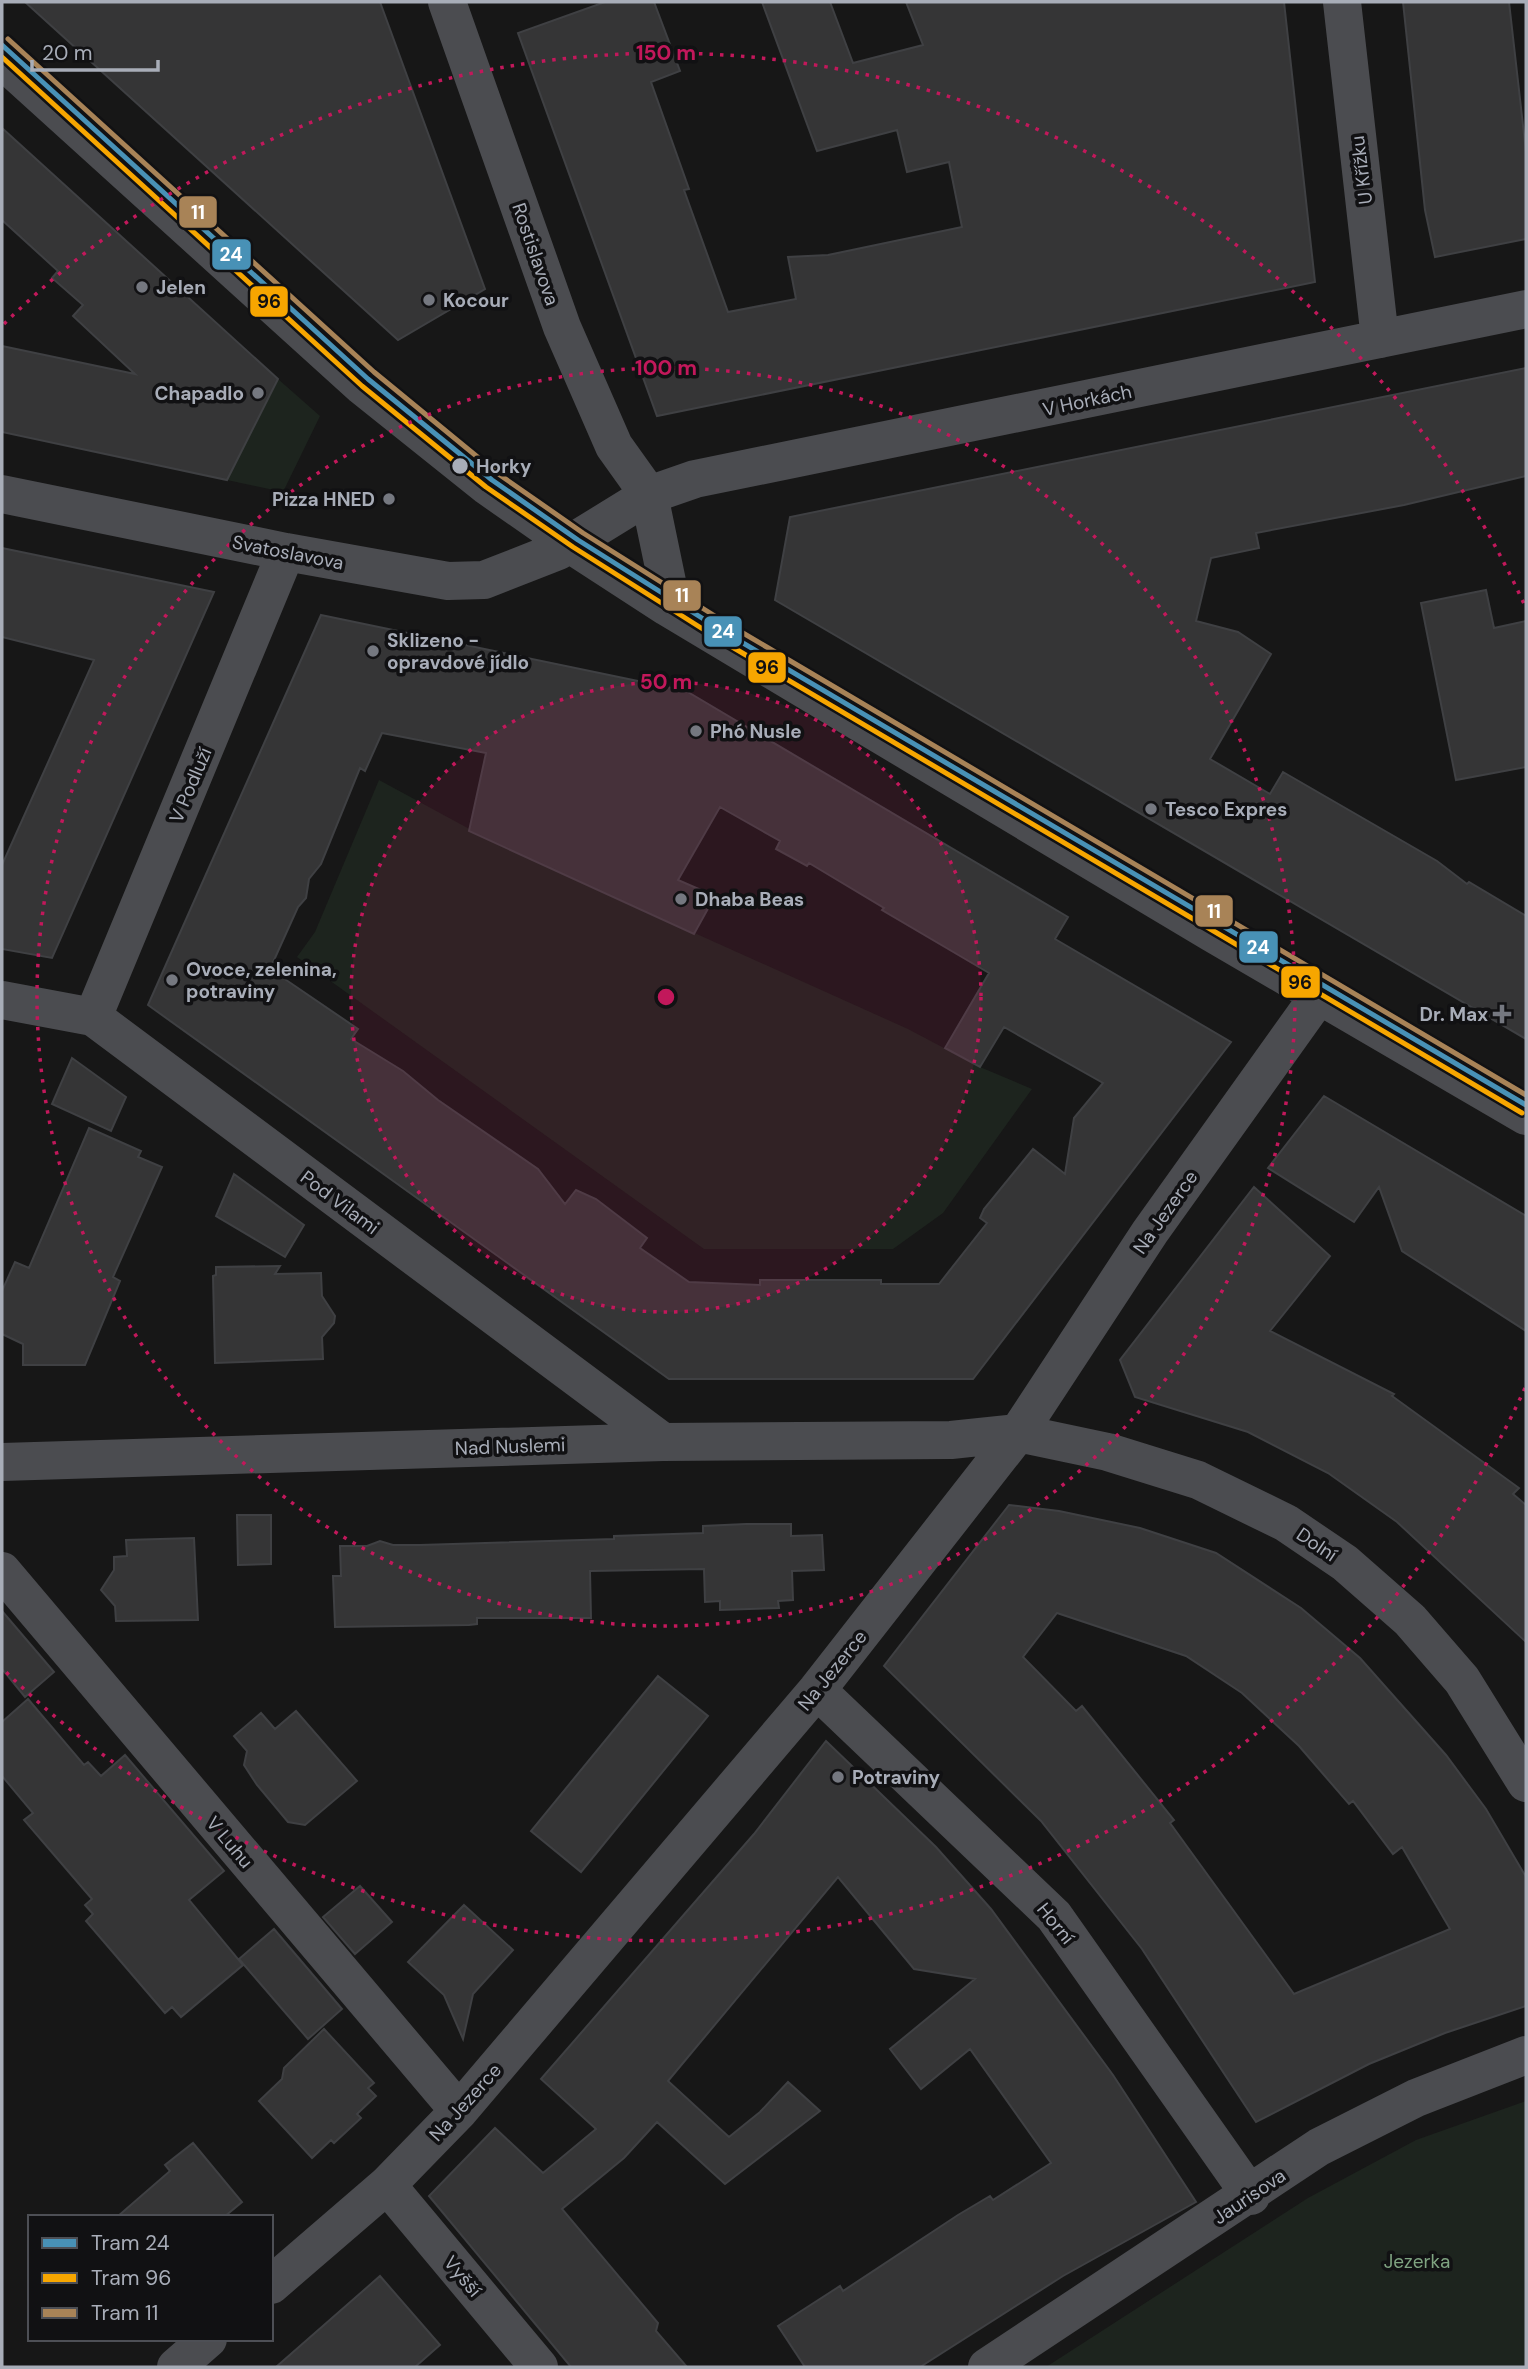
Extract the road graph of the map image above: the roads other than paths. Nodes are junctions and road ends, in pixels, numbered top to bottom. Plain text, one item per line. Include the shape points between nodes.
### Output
1 (447, 2) edge
2 (1342, 2) edge
3 (2, 60) edge
4 (1526, 309) edge
5 (1380, 339) junction
6 (2, 494) edge
7 (649, 495) junction
8 (570, 544) junction
9 (286, 552) junction
10 (667, 607) junction
11 (1320, 995) junction
12 (2, 1000) edge
13 (93, 1017) junction
14 (1526, 1116) edge
15 (1018, 1433) junction
16 (663, 1442) junction
17 (2, 1462) edge
18 (2, 1571) edge
19 (817, 1689) junction
20 (1516, 1737) edge
21 (1526, 1783) edge
22 (1526, 2055) edge
23 (459, 2111) junction
24 (387, 2185) junction
25 (1251, 2196) junction
26 (273, 2283) edge
27 (206, 2341) edge
28 (176, 2367) edge
29 (539, 2367) edge
30 (987, 2367) edge

1 - 7 street, Rostislavova via 562,327 614,446
2 - 5 street, U Křížku
3 - 8 street via 362,386 487,486
4 - 5 street, V Horkách
5 - 7 street, V Horkách via 695,479
6 - 9 street, Svatoslavova
7 - 8 street, V Horkách
7 - 10 street via 670,596
8 - 9 street, Svatoslavova via 484,580 449,581
8 - 10 street
9 - 13 street, V Podluží
10 - 11 street
11 - 14 street
11 - 15 street, Na Jezerce via 1150,1232
12 - 13 street, Pod Vilami
13 - 16 street, Pod Vilami
15 - 16 street, Nad Nuslemi via 951,1440
15 - 19 street, Na Jezerce
15 - 20 street, Dolní via 1108,1452 1198,1480 1286,1523 1345,1563 1410,1619
16 - 17 street, Nad Nuslemi
18 - 23 street, V Luhu
19 - 23 street, Na Jezerce
19 - 25 street, Horní via 1054,1916
20 - 21 street, Dolní
22 - 25 street, Jaurisova via 1366,2121
23 - 24 street, Na Jezerce
24 - 26 street, Na Jezerce
24 - 29 street, Vyšší
25 - 30 street, Jaurisova
27 - 28 street

